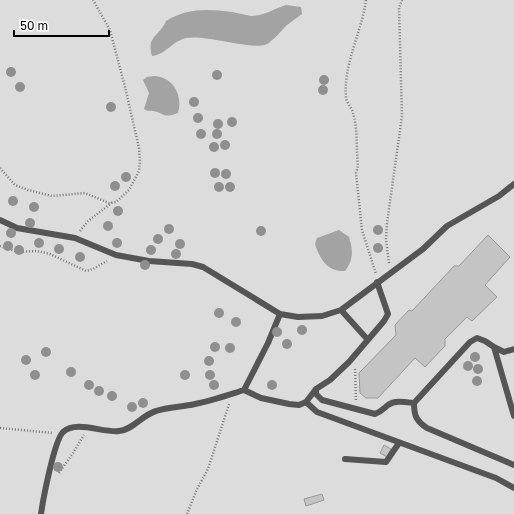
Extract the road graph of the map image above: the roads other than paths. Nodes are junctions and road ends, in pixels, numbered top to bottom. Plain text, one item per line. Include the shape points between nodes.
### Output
1 (514, 184) edge
2 (0, 220) edge
3 (377, 281) junction
4 (341, 310) junction
5 (280, 314) junction
6 (368, 340) junction
7 (494, 347) junction
8 (514, 349) edge
9 (316, 389) junction
10 (244, 390) junction
11 (306, 402) junction
12 (414, 403) junction
13 (514, 416) edge
14 (399, 443) junction
15 (345, 459) dead end
16 (514, 465) edge
17 (514, 488) edge
18 (41, 514) edge

1 - 3 lane via 499,196 447,226 423,249
2 - 5 lane via 17,228 76,239 116,255 203,267
3 - 4 lane
3 - 6 lane via 388,314
4 - 5 lane via 322,316 298,317
4 - 6 lane
5 - 10 lane
6 - 9 lane via 330,380
7 - 8 lane via 504,352
7 - 12 lane via 477,338 470,342
7 - 13 lane
9 - 11 lane
9 - 12 lane via 316,394 322,400 375,414 396,402
10 - 11 lane via 261,398 282,403 299,405
10 - 18 lane via 208,402 155,411 120,431 67,429 61,434
11 - 14 lane via 317,412
12 - 16 lane via 414,415 419,423 427,428
14 - 15 lane via 386,462
14 - 17 lane via 496,478

